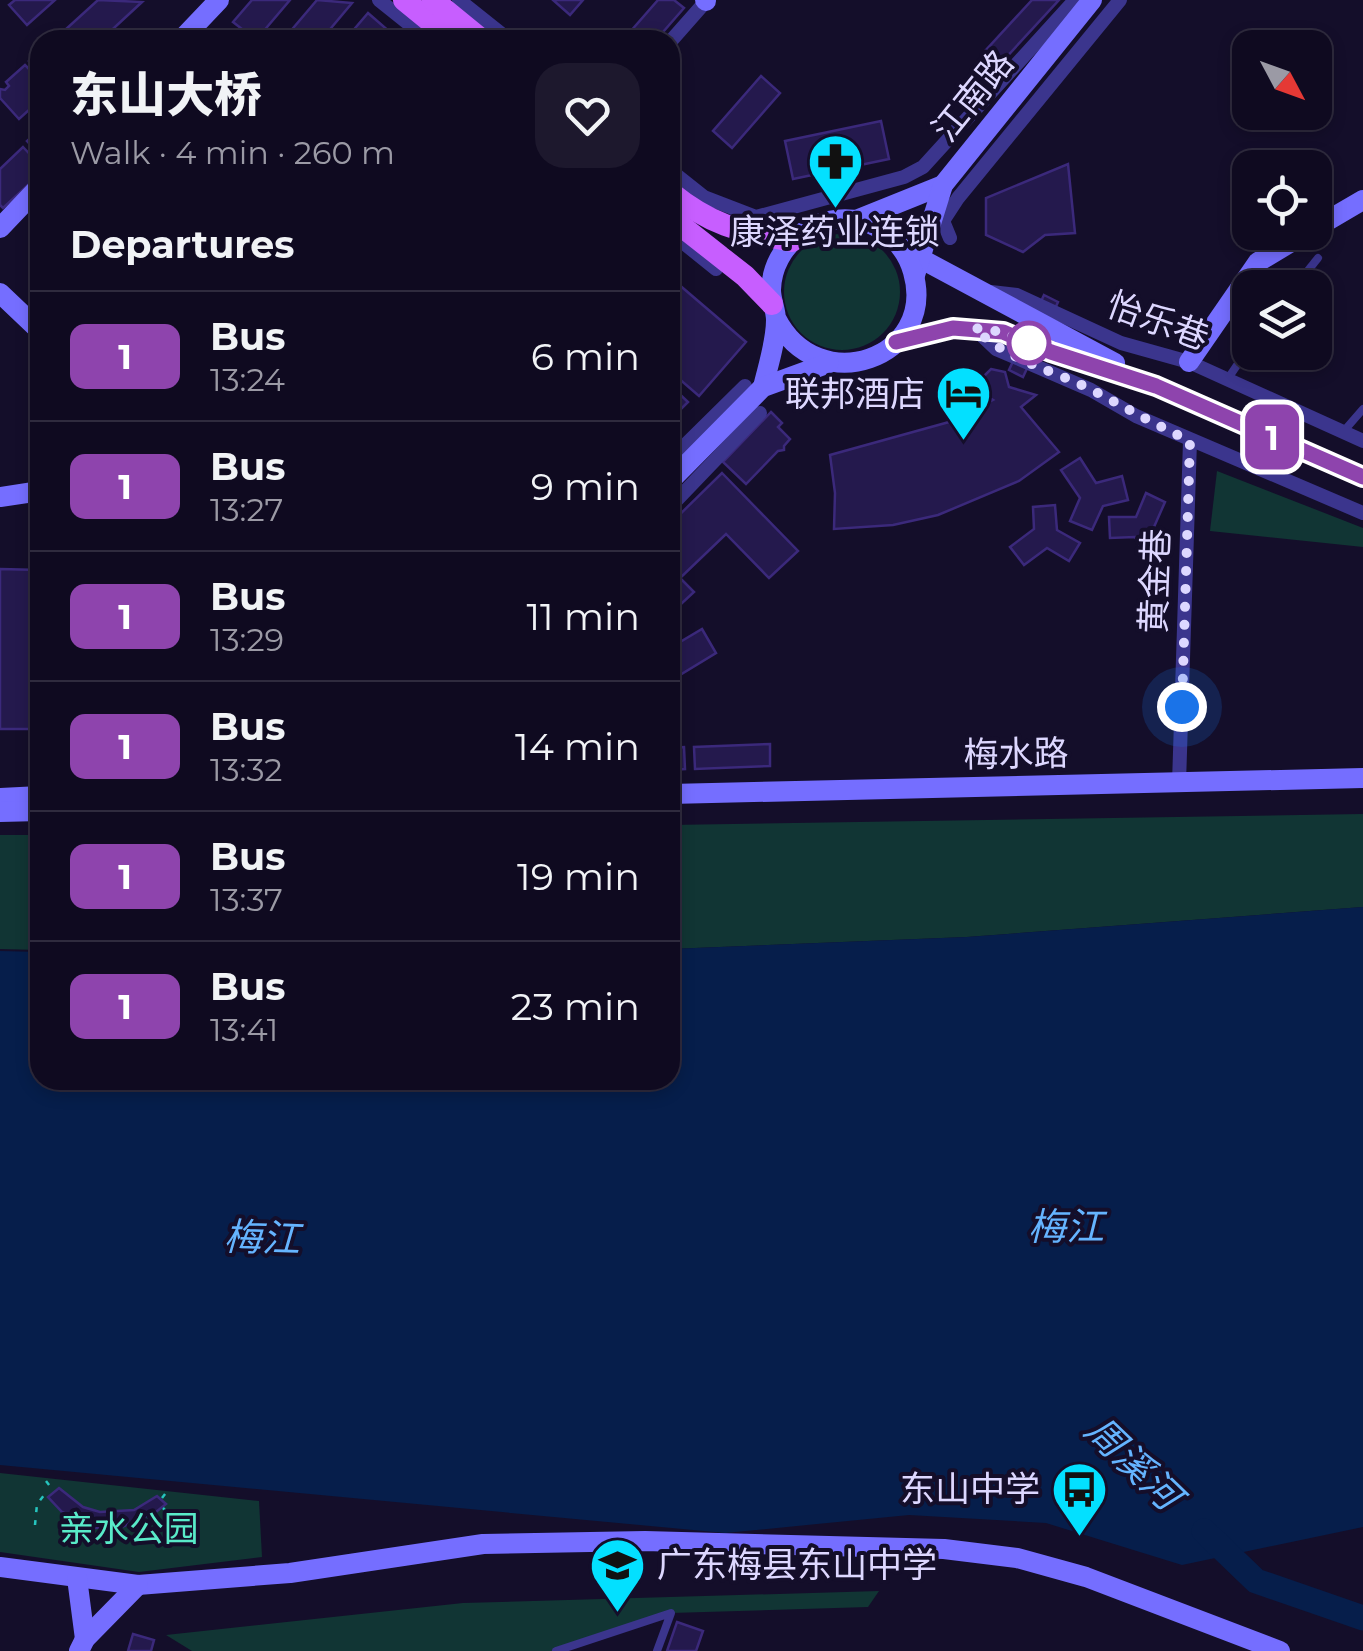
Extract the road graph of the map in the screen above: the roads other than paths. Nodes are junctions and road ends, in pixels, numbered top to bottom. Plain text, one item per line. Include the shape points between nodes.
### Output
1 (219, 0) edge
2 (380, 0) edge
3 (404, 0) edge
4 (433, 0) edge
5 (459, 0) edge
6 (706, 0) edge
7 (1075, 0) edge
8 (1092, 0) edge
9 (1120, 0) edge
10 (190, 30) edge
11 (418, 30) edge
12 (441, 30) edge
13 (470, 30) edge
14 (496, 30) edge
15 (680, 30) edge
16 (680, 178) edge
17 (943, 185) junction
18 (30, 196) edge
19 (680, 200) edge
20 (1363, 200) edge
21 (1332, 218) edge
22 (856, 220) junction
23 (680, 224) edge
24 (0, 228) edge
25 (950, 238) dead end
26 (680, 240) edge
27 (792, 240) junction
28 (1278, 250) edge
29 (1318, 258) dead end
30 (912, 261) junction
31 (716, 269) dead end
32 (1308, 270) edge
33 (985, 292) junction
34 (0, 294) edge
35 (774, 311) junction
36 (30, 322) edge
37 (974, 328) junction
38 (896, 342) junction
39 (1188, 362) junction
40 (829, 363) junction
41 (1234, 370) edge
42 (1227, 380) junction
43 (754, 386) junction
44 (1156, 386) junction
45 (1363, 409) edge
46 (760, 413) dead end
47 (1343, 432) junction
48 (1190, 441) junction
49 (1363, 441) edge
50 (680, 451) edge
51 (680, 470) edge
52 (1363, 477) edge
53 (30, 492) edge
54 (0, 497) edge
55 (680, 497) edge
56 (1363, 513) edge
57 (1363, 778) edge
58 (1179, 783) junction
59 (680, 794) edge
60 (30, 796) edge
61 (0, 798) edge
62 (30, 811) edge
63 (0, 812) edge
64 (0, 1567) edge
65 (77, 1578) junction
66 (138, 1585) junction
67 (82, 1645) edge
68 (556, 1651) edge
69 (657, 1651) edge
70 (1280, 1651) edge

1 - 10 main road
2 - 11 street
3 - 12 main road
4 - 13 main road
5 - 14 street
6 - 15 street
7 - 16 street via 922,167 904,178 756,216 704,197
8 - 17 main road, 江南路
9 - 25 street via 958,198 943,220
17 - 22 main road, 江南路
17 - 30 main road, 江南路
18 - 24 main road
19 - 27 main road via 718,224
20 - 21 main road
22 - 27 main road via 816,225
22 - 30 main road via 882,230
23 - 35 main road via 745,276
26 - 31 street
27 - 35 main road via 773,276
28 - 39 main road via 1258,262
29 - 32 lane
30 - 33 main road
30 - 38 main road via 915,304
33 - 39 street, 怡乐巷 via 1018,295 1121,343
33 - 44 main road
34 - 36 main road
35 - 40 main road via 792,342
35 - 43 main road
37 - 38 main road
37 - 44 main road
37 - 48 street via 996,349
38 - 40 main road via 858,363
39 - 42 street, 怡乐巷
40 - 43 main road
41 - 42 lane
42 - 47 street, 怡乐巷
43 - 50 street
43 - 51 main road
44 - 52 main road
45 - 47 lane
46 - 55 street
47 - 49 street, 怡乐巷
48 - 56 street
48 - 58 street, 黄金巷
53 - 54 main road
57 - 58 main road, 梅水路
58 - 59 main road, 梅水路
60 - 61 main road
62 - 63 main road
64 - 65 main road
65 - 66 main road
65 - 67 main road
66 - 67 main road
66 - 70 main road via 290,1573 483,1544 944,1549 1017,1558 1086,1577
68 - 69 lane via 671,1613

